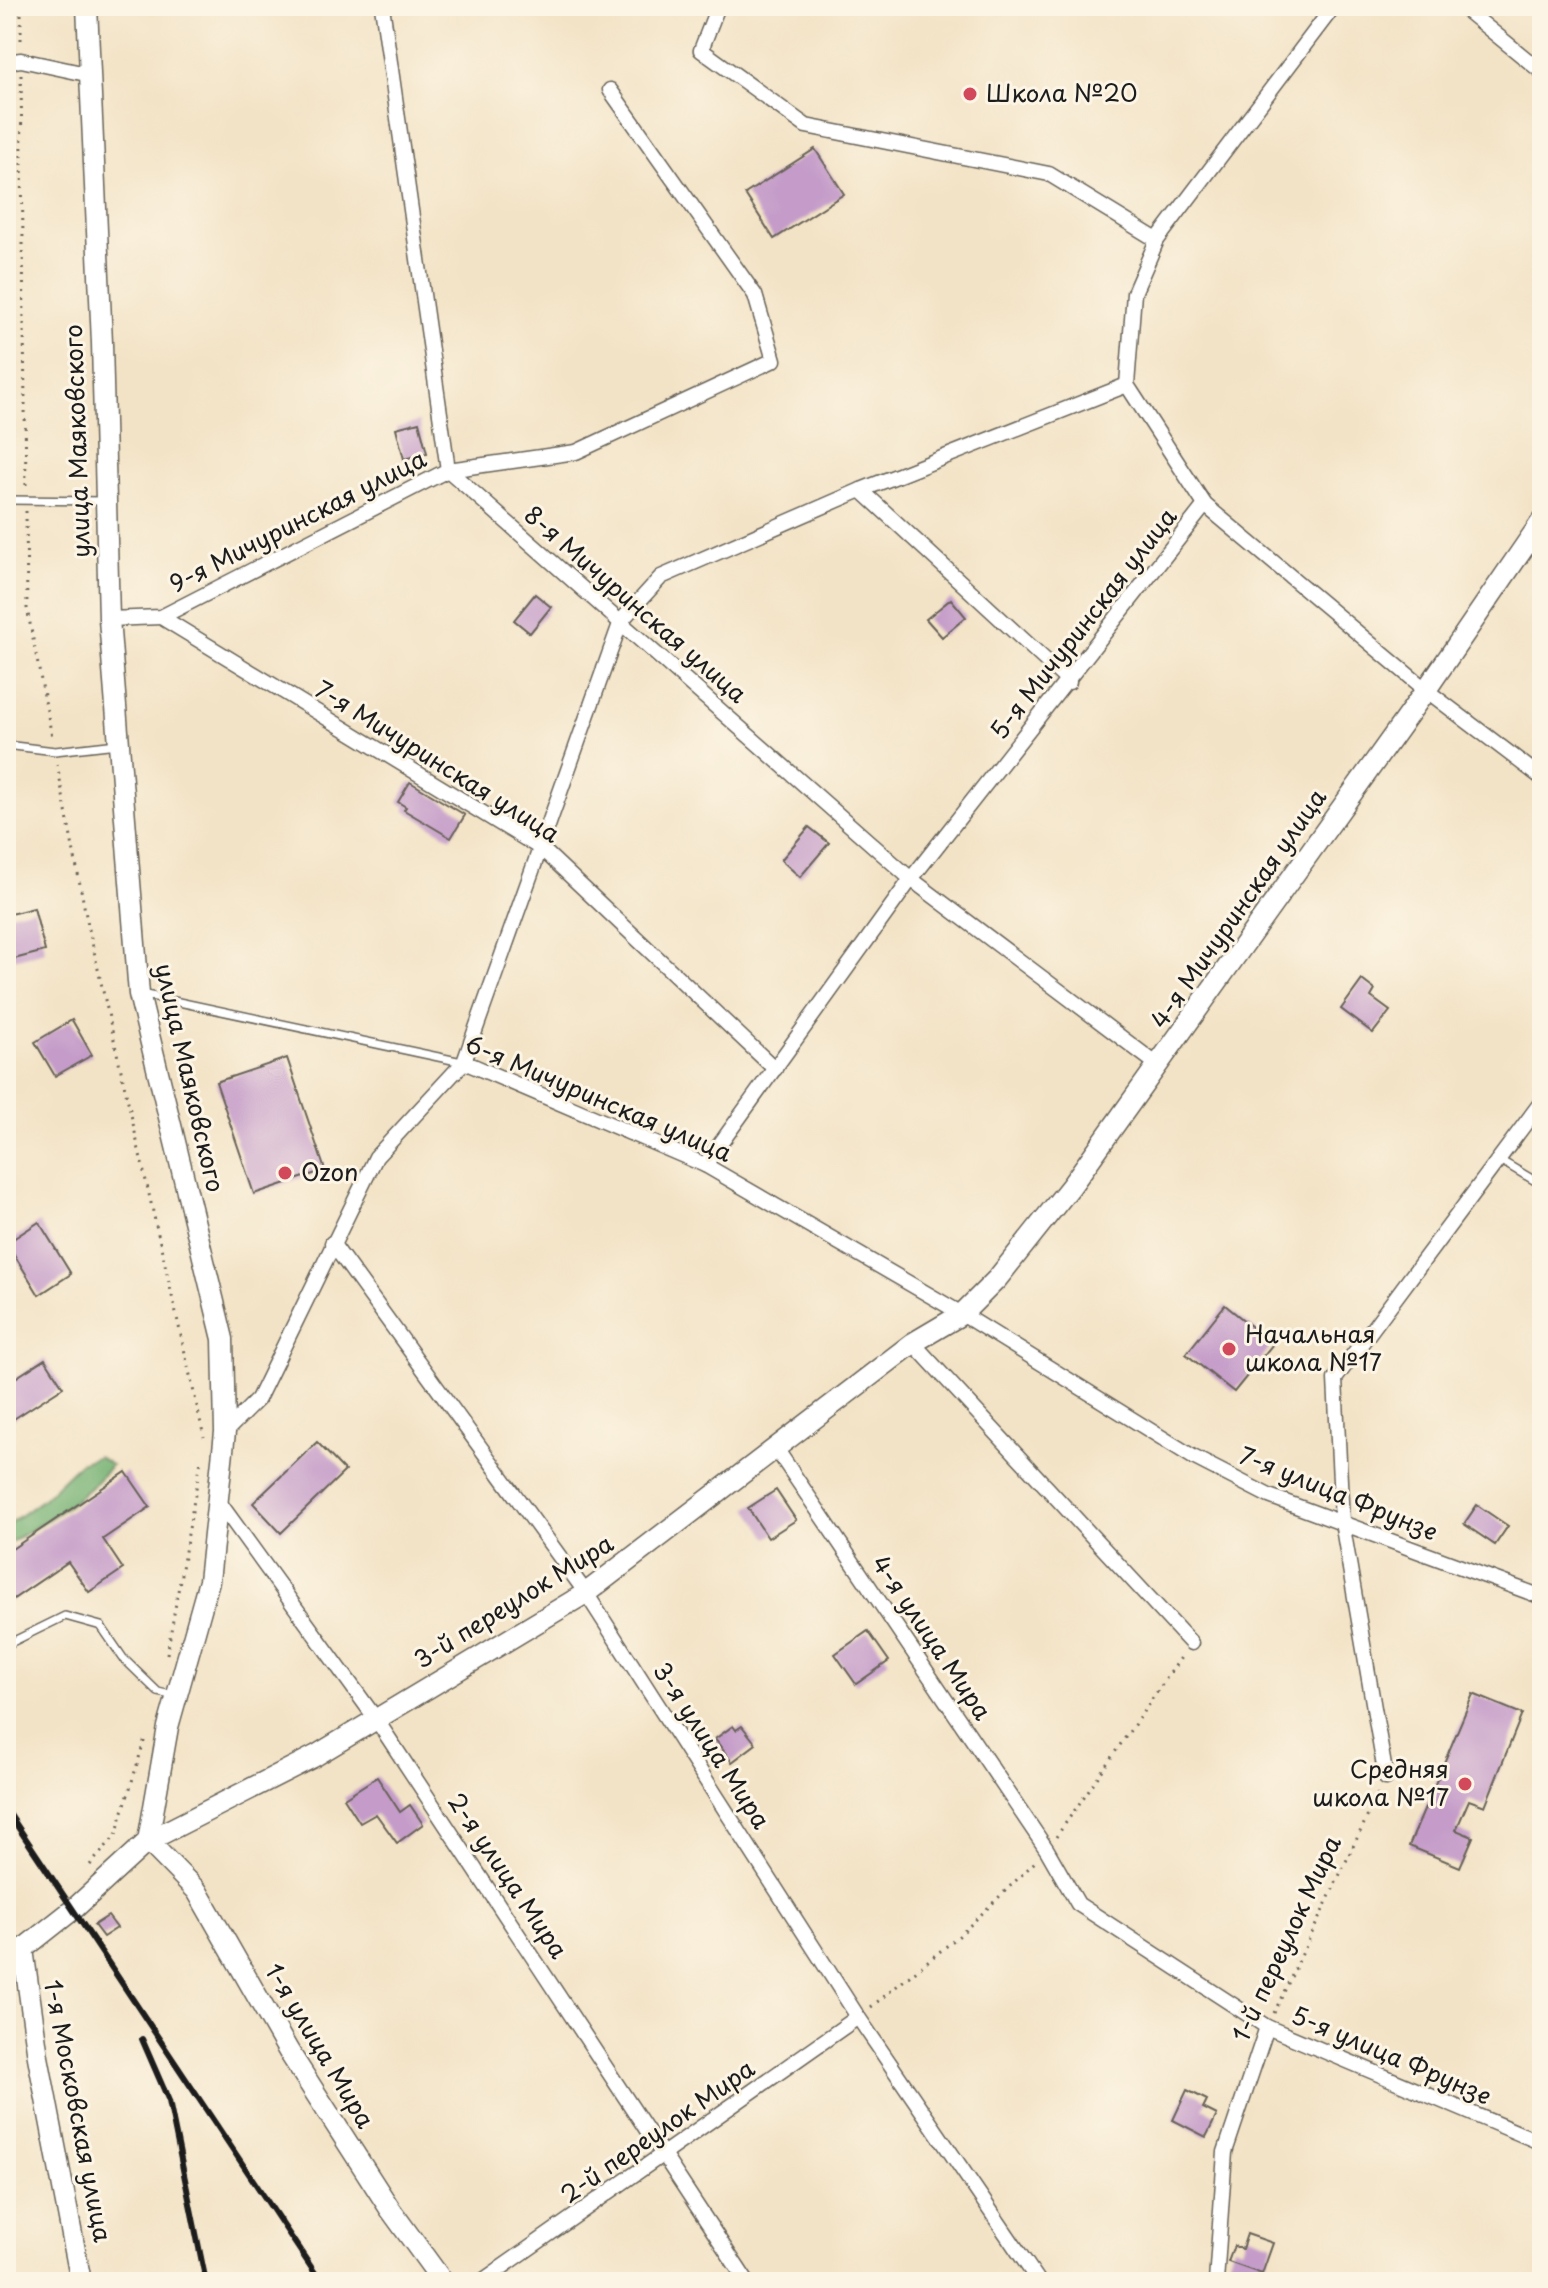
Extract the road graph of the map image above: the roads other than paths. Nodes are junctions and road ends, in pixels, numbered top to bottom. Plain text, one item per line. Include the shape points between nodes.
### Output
1 (87, 6) edge
2 (382, 6) edge
3 (718, 6) edge
4 (1334, 6) edge
5 (1461, 6) edge
6 (14, 61) edge
7 (1542, 72) edge
8 (91, 75) junction
9 (610, 90) dead end
10 (1157, 240) junction
11 (1127, 385) junction
12 (448, 470) junction
13 (861, 490) junction
14 (6, 500) edge
15 (106, 501) junction
16 (1205, 505) junction
17 (1542, 521) edge
18 (161, 617) junction
19 (109, 619) junction
20 (621, 621) junction
21 (1069, 682) junction
22 (1426, 690) junction
23 (119, 743) junction
24 (6, 745) edge
25 (1542, 778) edge
26 (542, 849) junction
27 (911, 879) junction
28 (139, 994) junction
29 (464, 1062) junction
30 (1159, 1066) junction
31 (775, 1069) junction
32 (1542, 1101) edge
33 (1498, 1159) junction
34 (705, 1165) junction
35 (1542, 1185) edge
36 (332, 1243) junction
37 (962, 1314) junction
38 (913, 1343) junction
39 (225, 1432) junction
40 (777, 1450) junction
41 (219, 1502) junction
42 (1342, 1522) junction
43 (586, 1593) junction
44 (1542, 1597) edge
45 (10, 1643) dead end
46 (1191, 1643) dead end
47 (177, 1696) junction
48 (376, 1719) junction
49 (1386, 1778) road end
50 (148, 1841) junction
51 (1047, 1850) joint
52 (15, 1952) edge
53 (858, 2017) junction
54 (1267, 2027) junction
55 (1542, 2143) edge
56 (666, 2155) junction
57 (81, 2282) edge
58 (443, 2282) edge
59 (481, 2282) edge
60 (747, 2282) edge
61 (1039, 2282) edge
62 (1216, 2282) edge

1 - 8 main road, улица Маяковского
2 - 12 street
3 - 10 street via 701,50 806,126 1049,174
4 - 10 street
5 - 7 street
6 - 8 street
8 - 15 main road, улица Маяковского
9 - 12 street, 9-я Мичуринская улица via 755,295 774,360 576,452
10 - 11 street via 1134,293
11 - 13 street
11 - 16 street, 5-я Мичуринская улица
12 - 18 street, 9-я Мичуринская улица
12 - 20 street, 8-я Мичуринская улица
13 - 20 street via 661,577
13 - 21 street
14 - 15 lane
15 - 19 main road, улица Маяковского
16 - 21 street, 5-я Мичуринская улица
16 - 22 street
17 - 22 main road, 4-я Мичуринская улица
18 - 19 street, 9-я Мичуринская улица
18 - 26 street, 7-я Мичуринская улица
19 - 23 main road, улица Маяковского
20 - 26 street
20 - 27 street, 8-я Мичуринская улица
21 - 27 street, 5-я Мичуринская улица
22 - 25 street
22 - 30 main road, 4-я Мичуринская улица
23 - 24 lane via 55,751
23 - 28 main road, улица Маяковского
26 - 29 street
26 - 31 street, 7-я Мичуринская улица
27 - 30 street, 8-я Мичуринская улица
27 - 31 street, 5-я Мичуринская улица
28 - 29 lane, 6-я Мичуринская улица
28 - 39 main road, улица Маяковского via 223,1339
29 - 34 street, 6-я Мичуринская улица
29 - 36 street via 376,1157
30 - 37 main road, 4-я Мичуринская улица via 997,1279
31 - 34 street, 5-я Мичуринская улица
32 - 33 street
33 - 35 lane
33 - 42 street via 1335,1379
34 - 37 street, 6-я Мичуринская улица
36 - 39 street via 258,1399
36 - 43 street, 3-я улица Мира
37 - 38 main road, 3-й переулок Мира
37 - 42 street, 7-я улица Фрунзе via 1193,1457 1269,1496
38 - 40 main road, 3-й переулок Мира
38 - 46 street
39 - 41 main road, улица Маяковского
40 - 43 main road, 3-й переулок Мира
40 - 51 street, 4-я улица Мира
41 - 47 main road, улица Маяковского via 209,1581
41 - 48 street, 2-я улица Мира
42 - 44 street, 7-я улица Фрунзе
42 - 49 street
43 - 48 main road, 3-й переулок Мира
43 - 53 street, 3-я улица Мира
45 - 47 lane via 65,1616 101,1626 123,1658 158,1692
47 - 50 main road, улица Маяковского
48 - 50 main road, 3-й переулок Мира
48 - 56 street, 2-я улица Мира
50 - 52 main road
50 - 58 main road, 1-я улица Мира via 197,1891 289,2052
51 - 54 street, 5-я улица Фрунзе via 1078,1904
52 - 57 main road, 1-я Московская улица
53 - 56 street, 2-й переулок Мира
53 - 61 street, 3-я улица Мира
54 - 55 street, 5-я улица Фрунзе
54 - 62 street, 1-й переулок Мира via 1225,2152
56 - 59 street, 2-й переулок Мира
56 - 60 street, 2-я улица Мира

